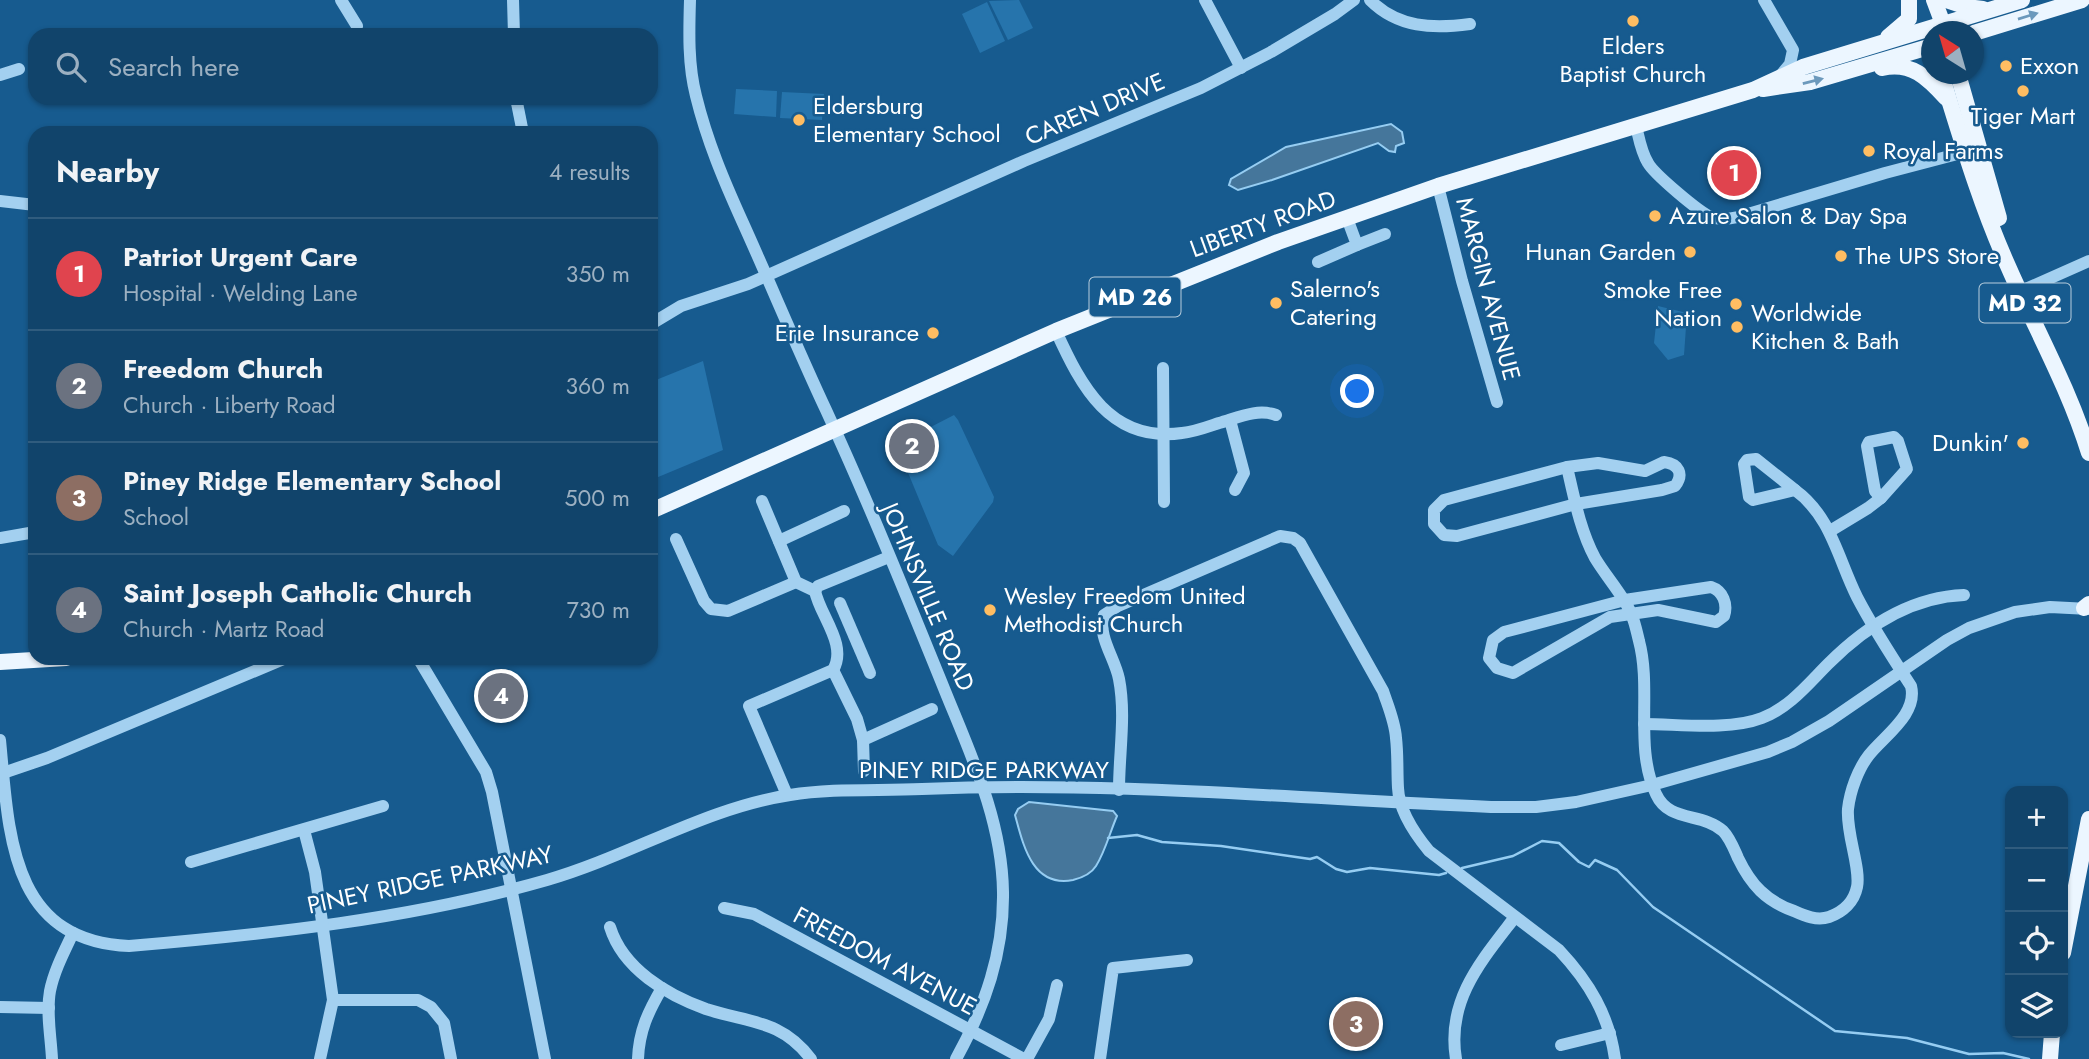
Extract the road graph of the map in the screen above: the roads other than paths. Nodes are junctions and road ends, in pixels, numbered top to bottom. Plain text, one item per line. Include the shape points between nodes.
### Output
1 (341, 0) edge
2 (513, 0) edge
3 (690, 0) edge
4 (1205, 0) edge
5 (1354, 0) edge
6 (1370, 0) edge
7 (1764, 0) edge
8 (1909, 0) edge
9 (1915, 0) edge
10 (1934, 0) edge
11 (1945, 0) edge
12 (2022, 0) edge
13 (2082, 0) edge
14 (1992, 9) junction
15 (1923, 21) edge
16 (1942, 21) edge
17 (1962, 21) edge
18 (1470, 24) dead end
19 (357, 26) dead end
20 (514, 28) edge
21 (1984, 30) edge
22 (1921, 40) edge
23 (1921, 42) edge
24 (1879, 44) junction
25 (1793, 50) junction
26 (1835, 57) junction
27 (1241, 68) junction
28 (19, 69) dead end
29 (1842, 73) junction
30 (0, 75) edge
31 (1780, 76) junction
32 (1944, 84) edge
33 (1961, 84) edge
34 (1753, 90) junction
35 (1950, 103) junction
36 (517, 105) edge
37 (522, 126) edge
38 (1636, 126) junction
39 (1965, 152) junction
40 (1438, 186) junction
41 (0, 201) edge
42 (28, 204) edge
43 (1347, 218) junction
44 (1385, 234) dead end
45 (1357, 245) junction
46 (2089, 261) edge
47 (1318, 262) dead end
48 (765, 276) junction
49 (2028, 288) junction
50 (658, 320) edge
51 (1056, 331) junction
52 (1163, 368) dead end
53 (1497, 402) dead end
54 (1276, 415) dead end
55 (1230, 420) junction
56 (2089, 422) edge
57 (835, 429) junction
58 (1164, 433) junction
59 (2089, 453) edge
60 (1567, 467) junction
61 (1235, 490) dead end
62 (1795, 490) dead end
63 (1881, 498) junction
64 (762, 501) dead end
65 (1164, 502) dead end
66 (1576, 504) junction
67 (658, 508) edge
68 (844, 511) dead end
69 (1830, 531) junction
70 (28, 532) edge
71 (0, 538) edge
72 (676, 539) dead end
73 (779, 541) junction
74 (889, 556) junction
75 (796, 582) junction
76 (815, 591) junction
77 (1964, 595) dead end
78 (1625, 600) junction
79 (840, 603) dead end
80 (2087, 607) edge
81 (1632, 614) junction
82 (1873, 627) junction
83 (853, 634) junction
84 (835, 642) junction
85 (28, 660) edge
86 (0, 662) edge
87 (269, 665) edge
88 (422, 665) edge
89 (833, 670) junction
90 (1902, 672) junction
91 (870, 673) dead end
92 (932, 709) dead end
93 (1644, 724) junction
94 (0, 740) edge
95 (863, 740) junction
96 (864, 772) dead end
97 (2, 773) edge
98 (1652, 785) junction
99 (984, 787) junction
100 (1119, 790) junction
101 (787, 795) junction
102 (1402, 803) junction
103 (383, 806) dead end
104 (2089, 819) edge
105 (304, 830) junction
106 (191, 862) dead end
107 (511, 889) junction
108 (724, 908) dead end
109 (1515, 916) junction
110 (323, 926) junction
111 (610, 927) dead end
112 (2068, 927) edge
113 (73, 933) junction
114 (1187, 960) dead end
115 (1057, 985) dead end
116 (662, 988) junction
117 (333, 1000) junction
118 (0, 1007) edge
119 (49, 1008) junction
120 (972, 1031) junction
121 (1610, 1033) junction
122 (2052, 1038) edge
123 (1561, 1045) dead end
124 (52, 1059) edge
125 (320, 1059) edge
126 (451, 1059) edge
127 (545, 1059) edge
128 (638, 1059) edge
129 (811, 1059) edge
130 (956, 1059) edge
131 (1026, 1059) edge
132 (1100, 1059) edge
133 (1456, 1059) edge
134 (1615, 1059) edge
135 (2050, 1059) edge

1 - 19 street
2 - 20 street
3 - 48 street, JOHNSVILLE ROAD via 695,96 718,168
4 - 27 street
5 - 27 street, CAREN DRIVE
6 - 18 street via 1401,22
7 - 25 street
8 - 24 main road via 1905,24
9 - 15 main road
10 - 16 main road
11 - 14 main road
12 - 14 main road, LIBERTY ROAD / MD 26
21 -> 13 main road
14 - 17 main road, LIBERTY ROAD / MD 26
22 - 24 main road, LIBERTY ROAD / MD 26
23 - 29 main road, LIBERTY ROAD / MD 26
24 - 26 main road, LIBERTY ROAD / MD 26
25 - 26 street via 1807,57
25 - 31 street via 1790,64
26 - 31 main road, LIBERTY ROAD / MD 26
27 - 48 street, CAREN DRIVE
28 - 30 street
34 -> 29 main road, LIBERTY ROAD / MD 26 via 1784,88
29 - 35 main road via 1861,74 1892,66 1911,69 1929,79
31 - 34 main road, LIBERTY ROAD / MD 26
32 - 35 main road, MD 32
33 - 49 main road, MD 32 via 1995,207
34 - 38 main road, LIBERTY ROAD / MD 26
35 - 39 main road, MD 32
36 - 37 street
38 - 39 street via 1652,169 1699,210 1721,219
38 - 40 main road, LIBERTY ROAD / MD 26
39 - 59 main road, MD 32 via 2003,255
40 - 43 main road, LIBERTY ROAD / MD 26
40 - 53 street, MARGIN AVENUE
41 - 42 street
43 - 45 street
43 - 51 main road, LIBERTY ROAD / MD 26 via 1223,262
44 - 45 street
45 - 47 street
46 - 49 street
48 - 50 street, CAREN DRIVE via 681,306
48 - 57 street, JOHNSVILLE ROAD
49 - 56 main road, MD 32
51 - 57 main road, LIBERTY ROAD / MD 26
51 - 58 street via 1075,372 1099,406 1132,427
52 - 58 street
54 - 55 street via 1262,412
55 - 58 street via 1181,434
55 - 61 street via 1244,472
57 - 67 main road, LIBERTY ROAD / MD 26
57 - 74 street, JOHNSVILLE ROAD
58 - 65 street
60 - 66 street
60 - 66 street via 1598,463 1645,471 1664,462 1673,463 1680,472 1670,488
60 - 66 street via 1444,500 1434,510 1433,520 1444,535 1457,536
62 - 69 street
63 - 63 street via 1875,491 1867,446 1894,437 1907,468
63 - 69 street
64 - 73 street
66 - 78 street via 1596,559
68 - 73 street
69 - 82 street
70 - 71 street
72 - 75 street via 711,609 728,611
73 - 75 street
74 - 76 street
74 - 99 street, JOHNSVILLE ROAD
75 - 76 street
76 - 84 street
77 - 82 street via 1918,602
78 - 81 street
78 - 81 street via 1711,587 1726,605 1724,616 1716,622 1658,610
78 - 81 street via 1504,632 1493,640 1489,658 1497,668 1513,673 1610,617
79 - 83 street
80 - 90 street, PINEY RIDGE PARKWAY via 2049,607 1997,617 1958,634
81 - 93 street via 1643,664
82 - 90 street
82 - 93 street via 1780,709 1763,718 1731,725
83 - 84 street
83 - 91 street
84 - 89 street via 839,653
85 - 86 main road
87 - 97 street
88 - 107 street via 486,772
89 - 95 street
89 - 101 street via 749,706
90 - 98 street, PINEY RIDGE PARKWAY via 1792,742
90 - 98 street via 1911,685 1912,704 1867,757 1852,791 1848,821 1858,885 1850,903 1833,915 1815,919 1769,899 1748,878 1722,830 1668,810
92 - 95 street
93 - 98 street
94 - 97 street, PINEY RIDGE PARKWAY
95 - 96 street
97 - 113 street, PINEY RIDGE PARKWAY via 22,877 42,909
98 - 102 street, PINEY RIDGE PARKWAY via 1536,807
99 - 100 street, PINEY RIDGE PARKWAY
99 - 101 street, PINEY RIDGE PARKWAY
99 - 120 street, JOHNSVILLE ROAD via 1001,866 1003,916 998,957
100 - 102 street, PINEY RIDGE PARKWAY
100 - 102 street via 1122,704 1119,677 1103,630 1104,615 1280,536 1300,543 1382,691 1396,738
101 - 107 street, PINEY RIDGE PARKWAY via 731,809 606,860
102 - 109 street via 1410,825 1429,851
103 - 105 street
104 - 112 main road
105 - 106 street
105 - 110 street
107 - 110 street, PINEY RIDGE PARKWAY
107 - 127 street
108 - 120 street, FREEDOM AVENUE via 754,914
109 - 121 street via 1574,967 1600,1005
109 - 133 street via 1465,987 1455,1026
110 - 113 street, PINEY RIDGE PARKWAY via 129,946 99,943
110 - 117 street
111 - 116 street via 629,962
113 - 119 street via 57,969
114 - 132 street via 1113,968
115 - 131 street via 1049,1019
116 - 128 street via 646,1015
116 - 129 street via 707,1009 770,1025
117 - 125 street
117 - 126 street via 418,1000 444,1023
118 - 119 street
119 - 124 street
120 - 130 street, JOHNSVILLE ROAD
120 - 131 street, FREEDOM AVENUE
121 - 123 street
121 - 134 street
122 - 135 main road

